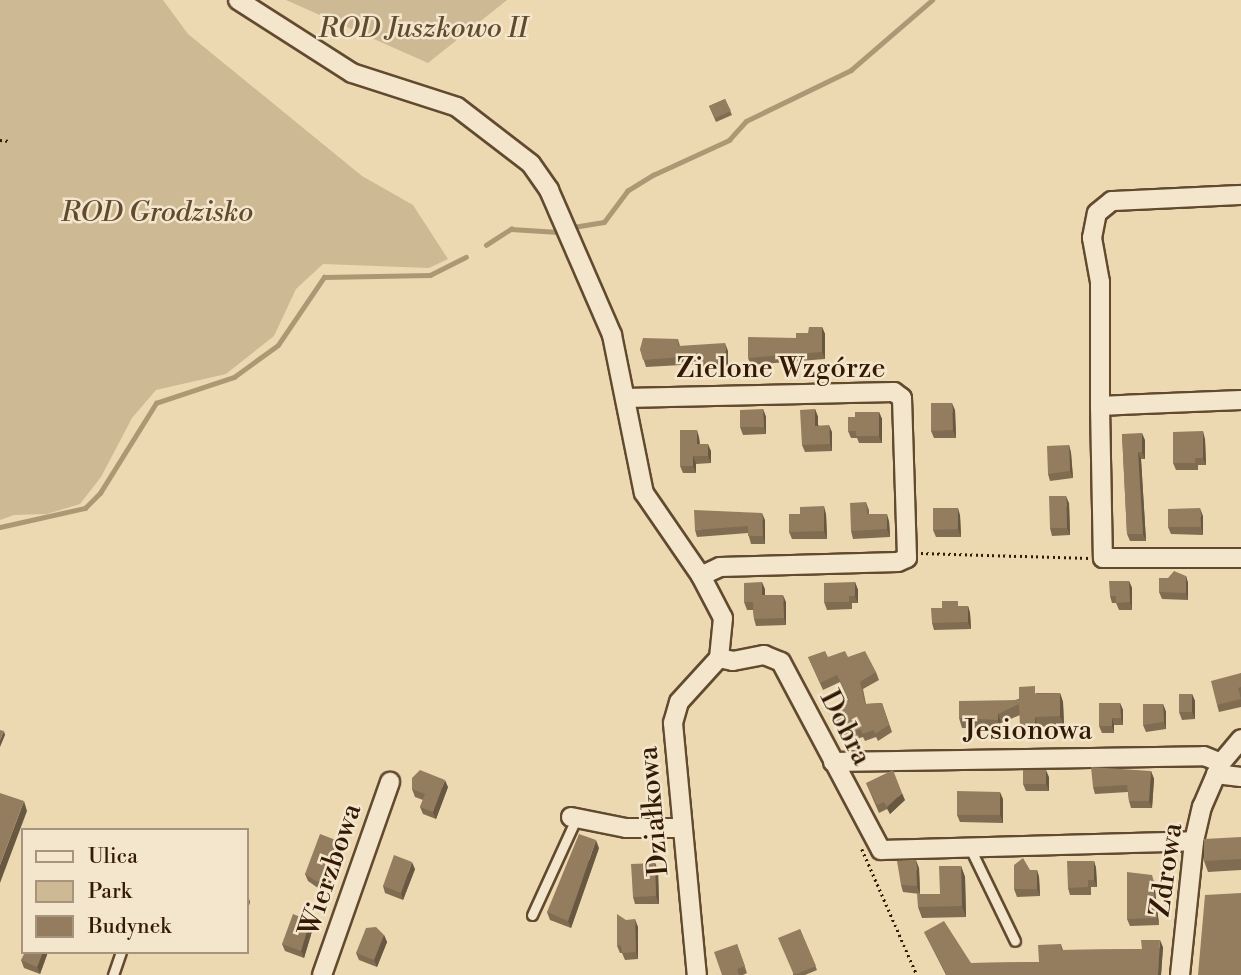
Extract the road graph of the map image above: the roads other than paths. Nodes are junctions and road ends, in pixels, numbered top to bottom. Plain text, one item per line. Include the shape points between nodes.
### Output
1 (238, 0) edge
2 (1241, 195) edge
3 (625, 398) junction
4 (1241, 400) edge
5 (1100, 406) junction
6 (1241, 558) edge
7 (701, 576) junction
8 (719, 658) junction
9 (1241, 739) edge
10 (834, 762) junction
11 (1219, 768) junction
12 (1241, 777) edge
13 (390, 782) dead end
14 (573, 818) joint
15 (682, 828) junction
16 (1194, 841) junction
17 (970, 848) junction
18 (532, 915) dead end
19 (1015, 941) dead end
20 (120, 954) edge
21 (113, 975) edge
22 (322, 975) edge
23 (697, 975) edge
24 (1180, 975) edge

1 - 3 street via 352,73 457,107 531,164 549,190 612,335
2 - 5 street via 1112,201 1097,213 1092,237 1100,282
3 - 7 street via 643,493
3 - 7 street, Zielone Wzgórze via 901,395 908,553 898,562 720,567
4 - 5 street
5 - 6 street via 1103,558
7 - 8 street via 723,618
8 - 10 street, Dobra via 776,657
8 - 15 street, Działkowa via 686,692 675,714
9 - 11 street, Zdrowa
10 - 11 street, Jesionowa via 1204,756
10 - 17 street, Dobra via 871,839 886,850
11 - 12 street
11 - 16 street, Zdrowa
13 - 22 street, Wierzbowa
14 - 15 street via 626,828
14 - 18 lane
15 - 23 street, Działkowa
16 - 17 street
16 - 24 street, Zdrowa
17 - 19 lane
20 - 21 lane

